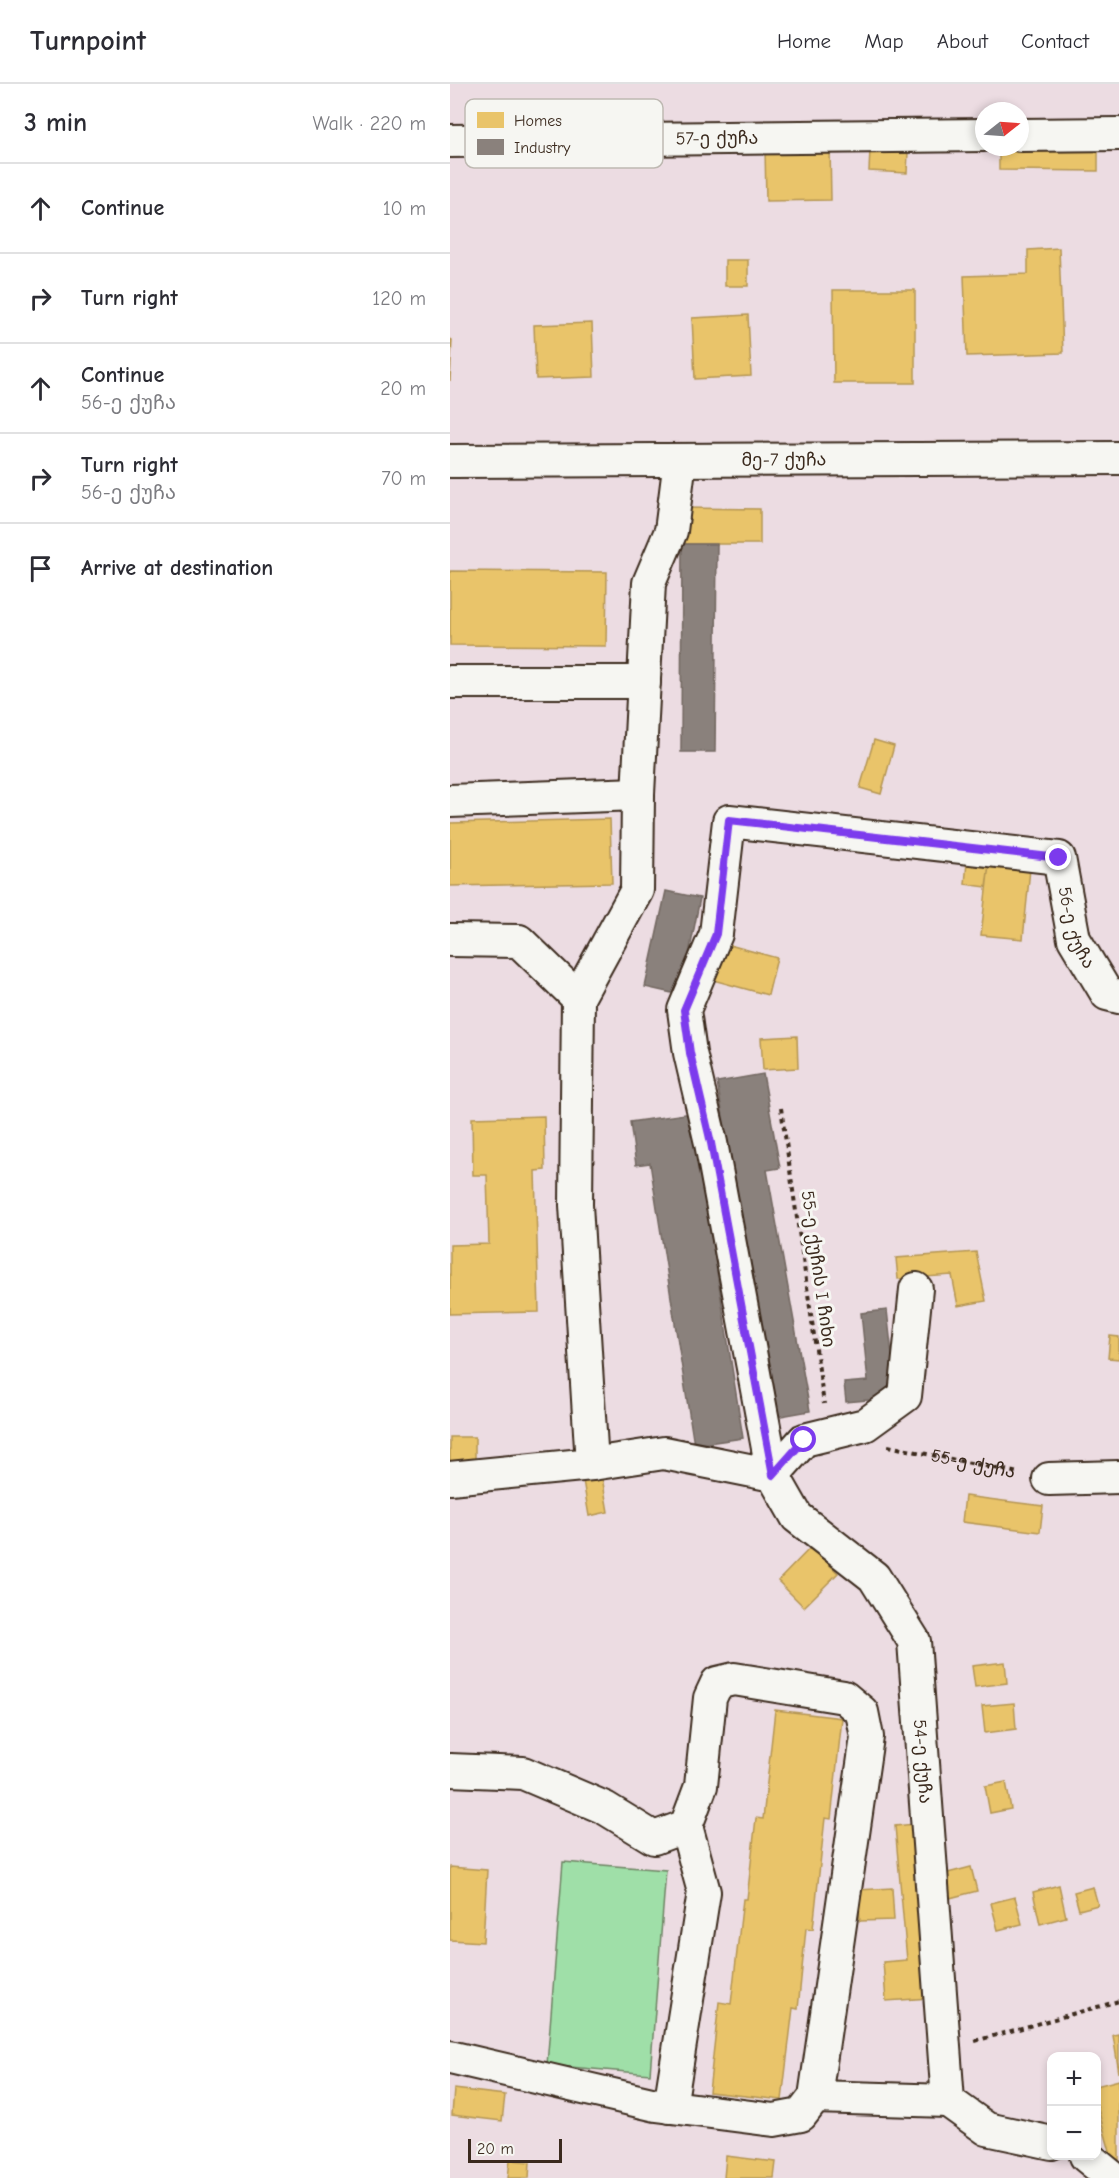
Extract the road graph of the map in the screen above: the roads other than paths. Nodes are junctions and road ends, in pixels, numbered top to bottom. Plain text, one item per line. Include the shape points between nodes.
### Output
1 (1119, 134) edge
2 (975, 135) edge
3 (1029, 135) edge
4 (663, 139) edge
5 (450, 141) edge
6 (465, 141) edge
7 (1119, 458) edge
8 (680, 460) junction
9 (450, 461) edge
10 (450, 682) edge
11 (644, 682) junction
12 (638, 794) junction
13 (450, 801) edge
14 (716, 934) joint
15 (450, 940) edge
16 (1119, 997) edge
17 (578, 998) junction
18 (916, 1289) dead end
19 (592, 1464) junction
20 (773, 1475) junction
21 (1119, 1477) edge
22 (450, 1478) edge
23 (1049, 1479) road end
24 (450, 1770) edge
25 (686, 1826) junction
26 (450, 2057) edge
27 (815, 2097) junction
28 (948, 2101) junction
29 (670, 2107) junction
30 (1047, 2142) edge
31 (1091, 2160) edge
32 (1113, 2178) edge

1 - 3 street
2 - 4 street, 57-ე ქუჩა
5 - 6 street, 57-ე ქუჩა
7 - 8 street, მე-7 ქუჩა
8 - 9 street, მე-7 ქუჩა
8 - 11 street via 671,531 649,583
10 - 11 street
11 - 12 street
12 - 13 street
12 - 17 street via 638,890
14 - 16 street, 56-ე ქუჩა via 729,820 1059,858 1074,939 1107,994
14 - 20 street, 54-ე ქუჩა via 684,1010
15 - 17 street via 519,941
17 - 19 street via 576,1205
18 - 20 street via 905,1396 865,1425 804,1440
19 - 20 street via 664,1453
19 - 22 street
20 - 28 street, 54-ე ქუჩა via 797,1517 874,1576 914,1641
21 - 23 street
24 - 25 street via 523,1773 605,1808 654,1838
25 - 27 street via 701,1786 710,1698 717,1683 734,1679 844,1697 862,1713 867,1737
25 - 29 street via 704,1892
26 - 29 street
27 - 28 street
27 - 29 street via 801,2115 774,2120
28 - 30 street via 987,2129
31 - 32 street

